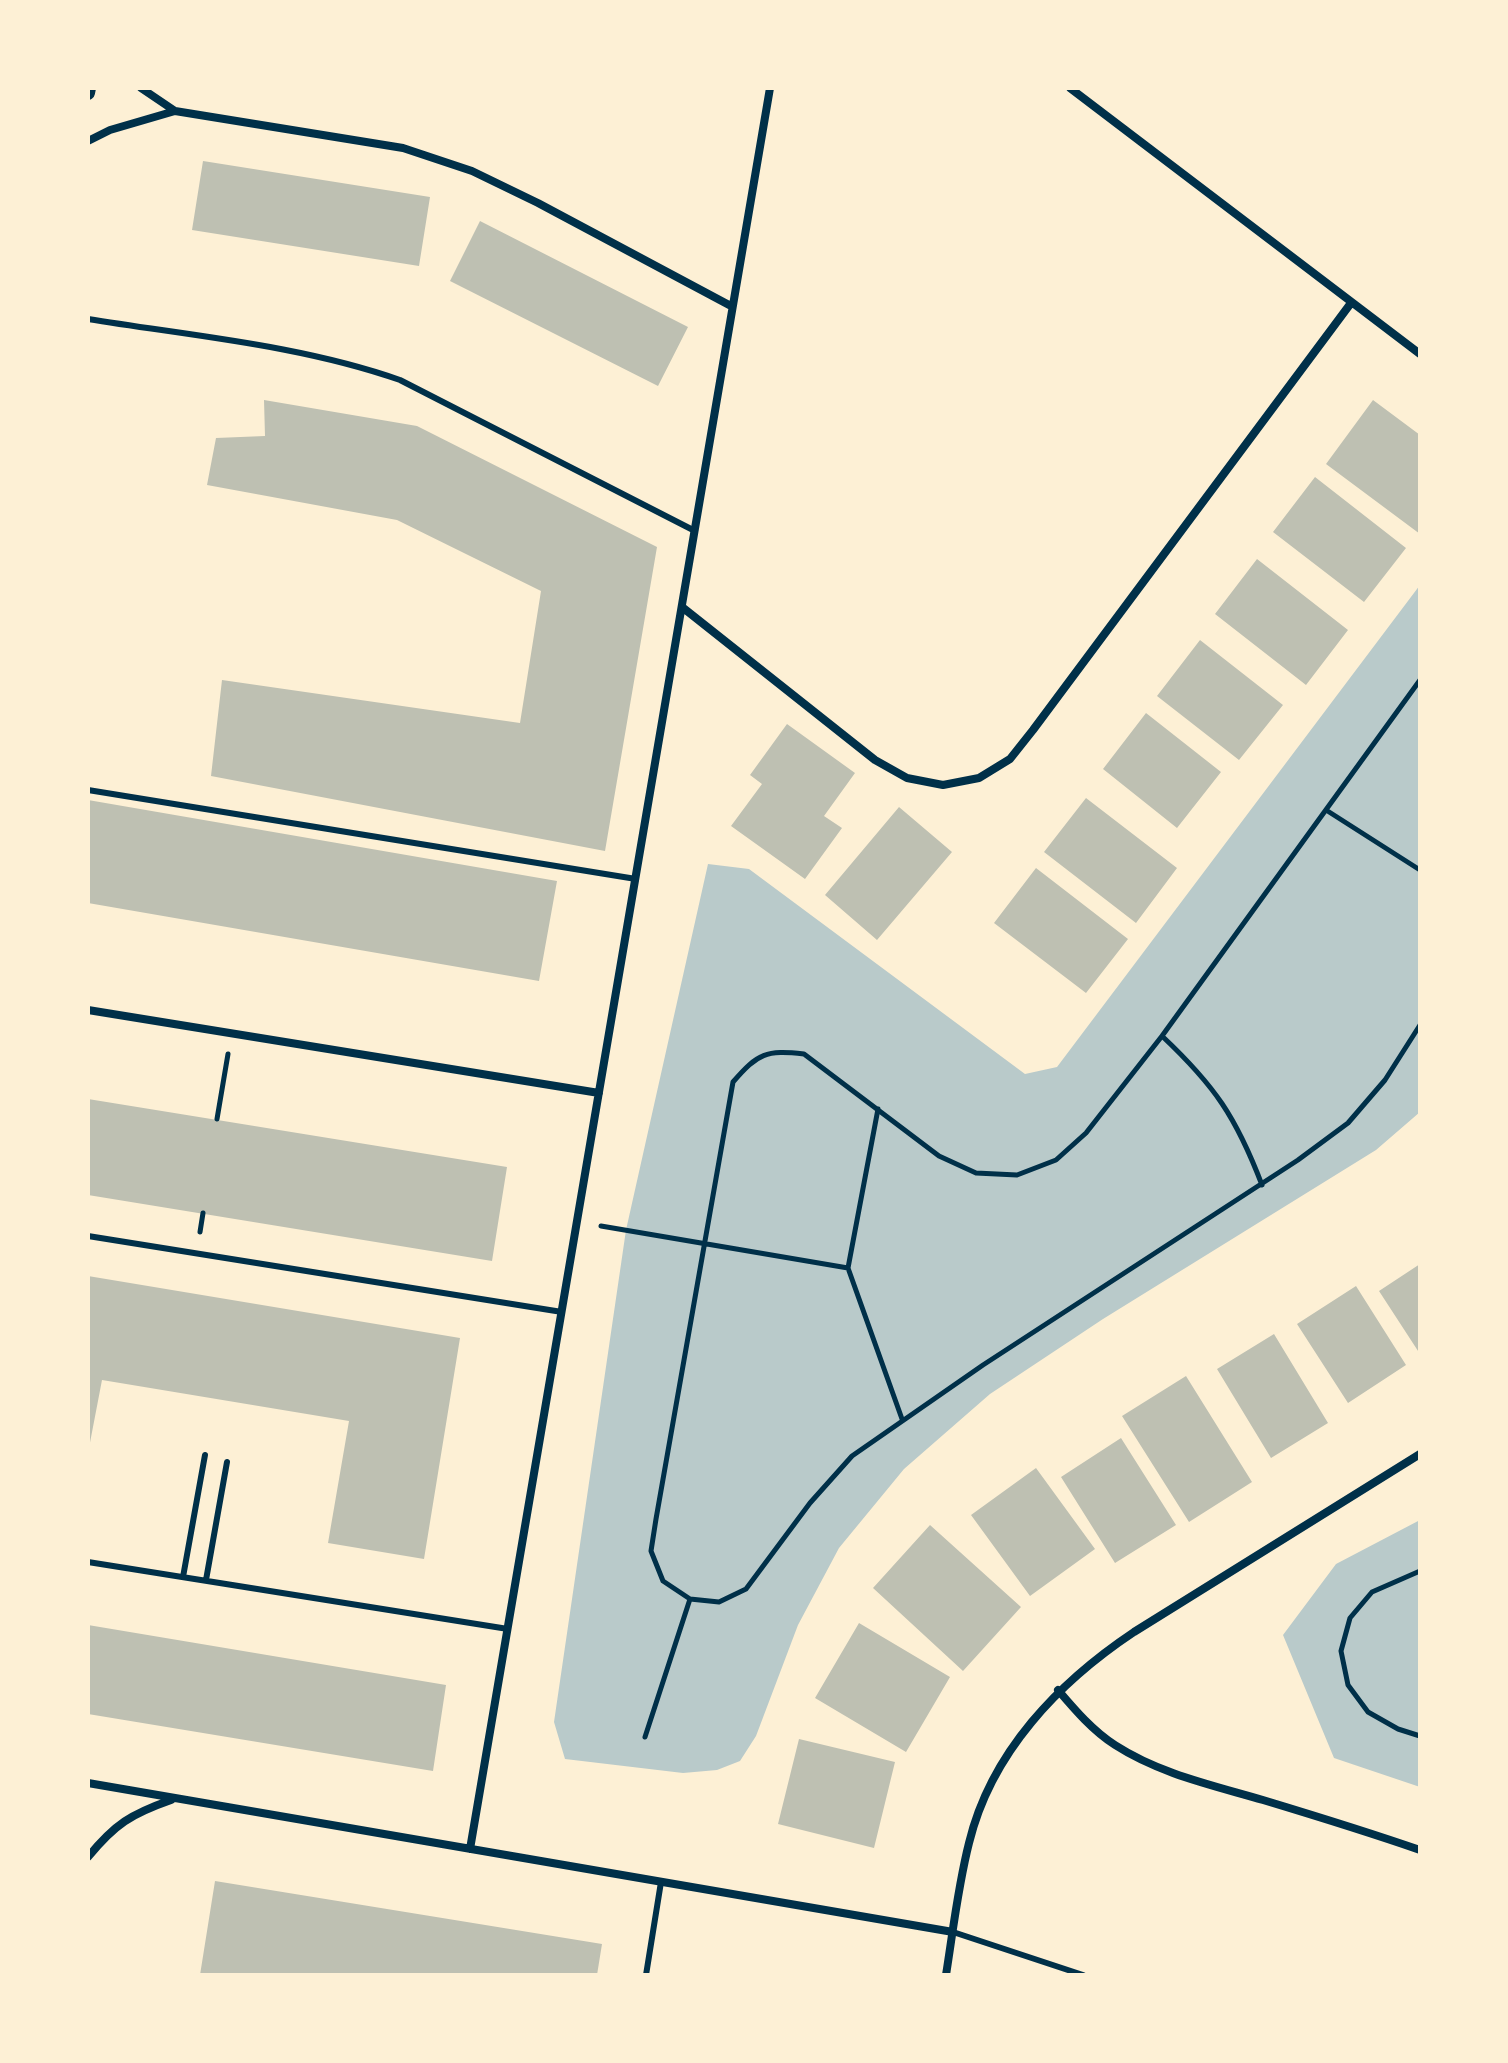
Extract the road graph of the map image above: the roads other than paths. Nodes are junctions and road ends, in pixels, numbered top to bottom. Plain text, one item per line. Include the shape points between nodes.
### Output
1 (141, 88) edge
2 (770, 88) edge
3 (1070, 88) edge
4 (175, 111) junction
5 (88, 141) edge
6 (1351, 303) junction
7 (731, 306) junction
8 (88, 319) edge
9 (1420, 354) edge
10 (695, 531) junction
11 (682, 607) junction
12 (88, 790) edge
13 (636, 879) junction
14 (88, 1010) edge
15 (599, 1093) junction
16 (88, 1236) edge
17 (562, 1312) junction
18 (1420, 1454) edge
19 (205, 1455) dead end
20 (227, 1462) dead end
21 (88, 1562) edge
22 (183, 1577) junction
23 (206, 1580) junction
24 (508, 1629) junction
25 (1058, 1690) junction
26 (88, 1783) edge
27 (175, 1798) junction
28 (470, 1849) junction
29 (1420, 1850) edge
30 (88, 1857) edge
31 (661, 1882) junction
32 (953, 1932) junction
33 (646, 1975) edge
34 (946, 1975) edge
35 (1083, 1975) edge

1 - 4 street
2 - 7 street
3 - 6 street
4 - 5 street
4 - 7 street via 403,148 472,171
6 - 9 street
6 - 11 street via 1033,730 1010,759 979,778 943,785 907,778 875,760
7 - 10 street
8 - 10 lane via 311,355 400,380
10 - 11 street
11 - 13 street
12 - 13 lane
13 - 15 street
14 - 15 street
15 - 17 street
16 - 17 lane
17 - 24 street
18 - 25 street via 1094,1658
19 - 22 lane
20 - 23 lane
21 - 22 lane
22 - 23 lane
23 - 24 lane
24 - 28 street
25 - 29 street via 1083,1719 1144,1762
25 - 32 street via 1020,1735 990,1786 969,1841
26 - 27 street
27 - 28 street
27 - 30 street via 140,1810 109,1831
28 - 31 street
31 - 32 street
31 - 33 lane
32 - 34 street
32 - 35 lane

